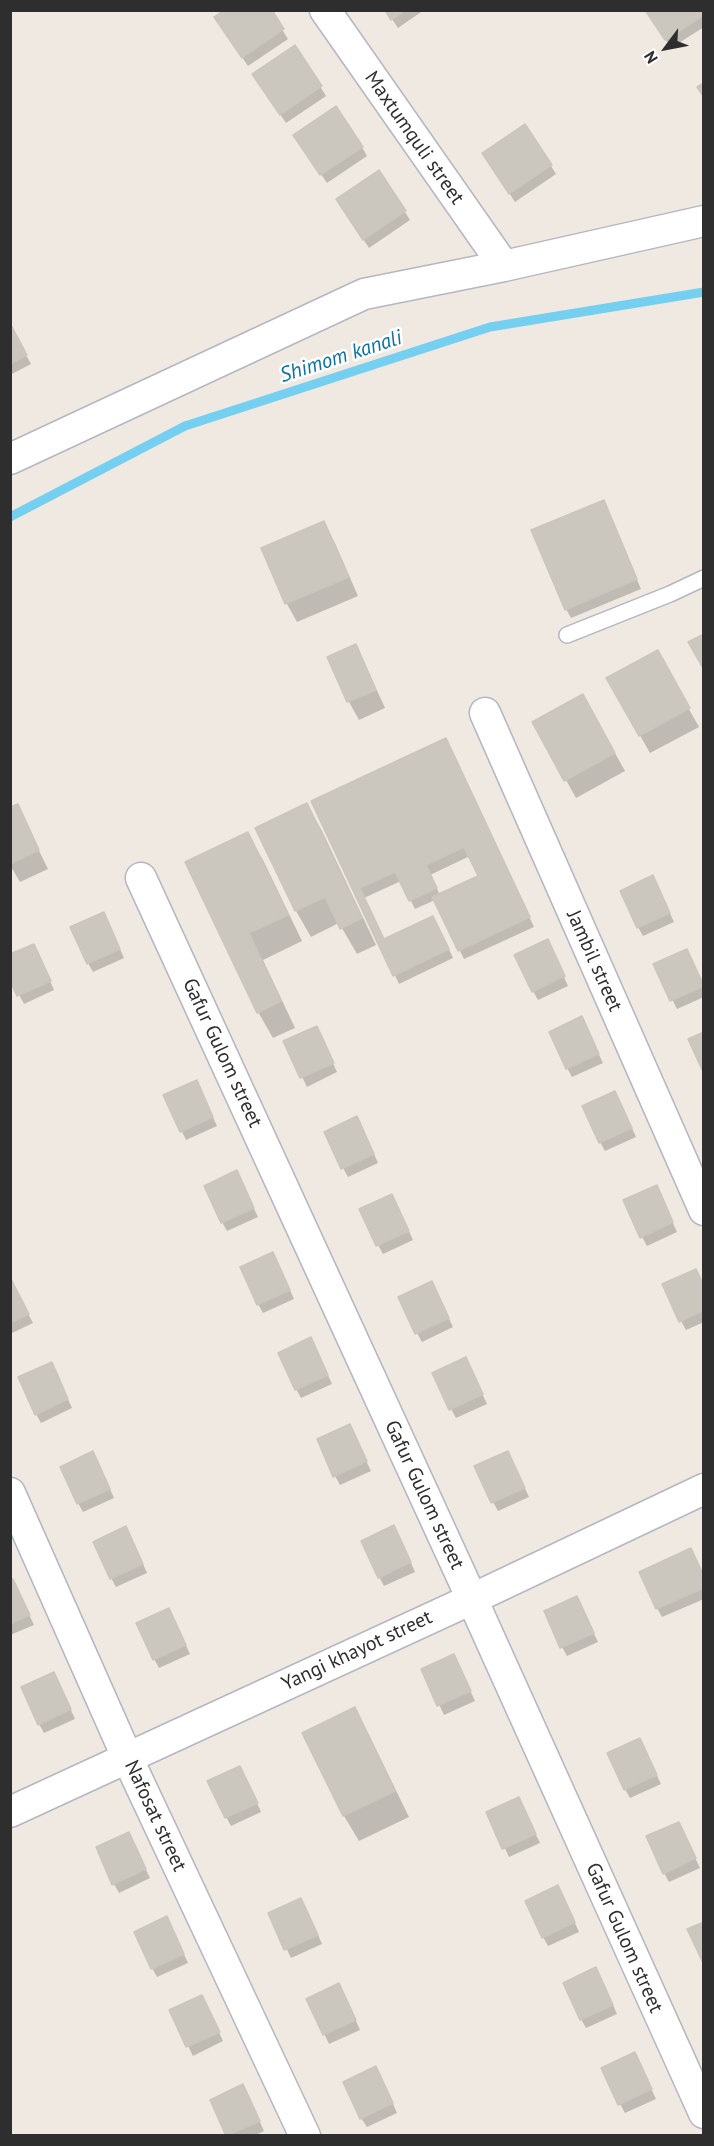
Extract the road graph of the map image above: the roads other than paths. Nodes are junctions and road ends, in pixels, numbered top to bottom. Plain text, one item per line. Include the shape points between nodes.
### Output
1 (325, 10) edge
2 (704, 221) edge
3 (504, 266) junction
4 (10, 459) edge
5 (704, 578) edge
6 (567, 636) dead end
7 (485, 713) dead end
8 (141, 878) dead end
9 (704, 1210) edge
10 (704, 1489) edge
11 (10, 1493) edge
12 (472, 1599) junction
13 (127, 1757) junction
14 (10, 1812) edge
15 (704, 2114) edge
16 (305, 2136) edge

1 - 3 street, Maxtumquli street
2 - 3 street
3 - 4 street via 364,294
5 - 6 lane
7 - 9 street, Jambil street
8 - 12 street, Gafur Gulom street
10 - 12 street, Yangi khayot street
11 - 13 street, Nafosat street
12 - 13 street, Yangi khayot street
12 - 15 street, Gafur Gulom street
13 - 14 street, Yangi khayot street
13 - 16 street, Nafosat street

